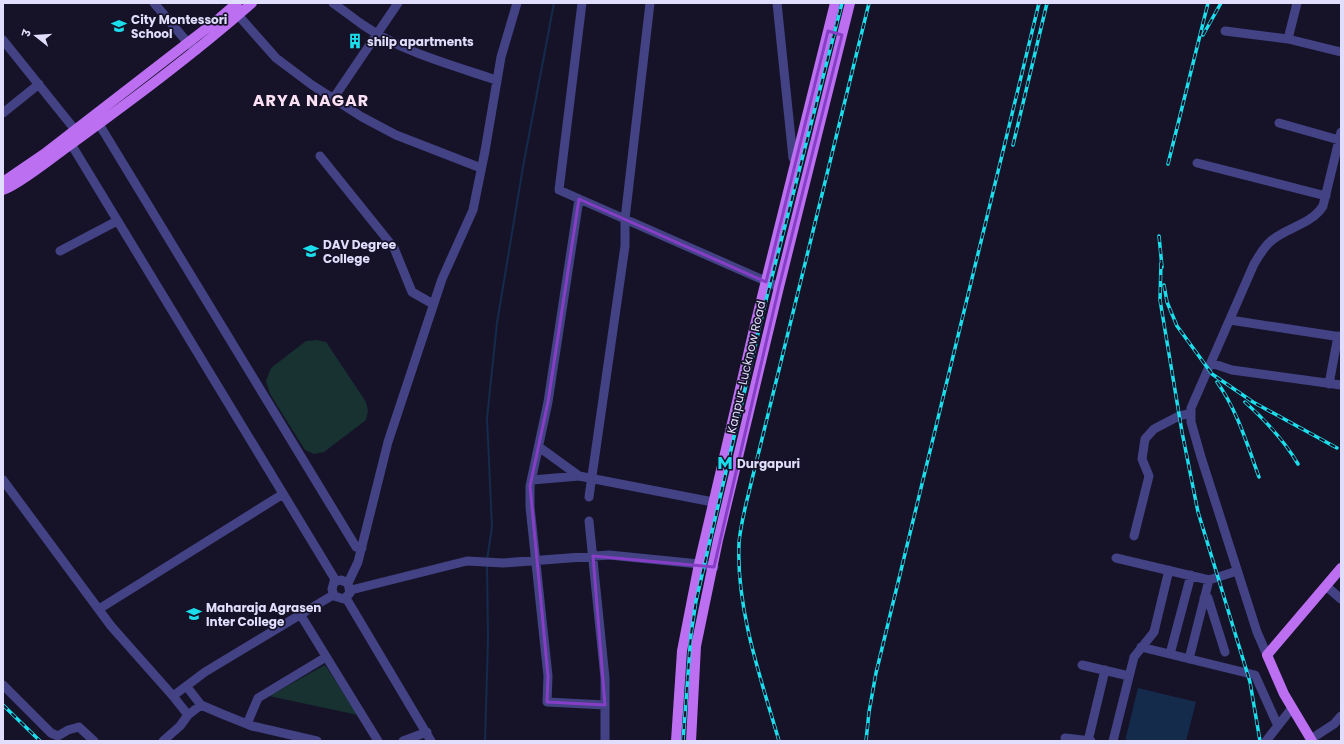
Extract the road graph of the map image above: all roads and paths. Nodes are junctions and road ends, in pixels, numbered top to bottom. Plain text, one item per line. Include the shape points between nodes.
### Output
1 (154, 3) edge
2 (245, 3) edge
3 (252, 3) edge
4 (333, 3) edge
5 (398, 3) edge
6 (517, 3) edge
7 (582, 3) edge
8 (650, 3) edge
9 (778, 3) edge
10 (835, 3) edge
11 (850, 3) edge
12 (1297, 3) edge
13 (235, 8) edge
14 (217, 27) junction
15 (828, 31) junction
16 (1224, 31) dead end
17 (378, 33) junction
18 (842, 35) junction
19 (1288, 39) junction
20 (3, 40) edge
21 (188, 43) junction
22 (197, 50) junction
23 (1341, 52) edge
24 (496, 80) junction
25 (39, 84) junction
26 (811, 98) junction
27 (333, 99) junction
28 (825, 102) junction
29 (3, 113) edge
30 (1279, 123) dead end
31 (99, 124) junction
32 (78, 133) junction
33 (1340, 136) edge
34 (69, 140) junction
35 (320, 156) dead end
36 (796, 160) junction
37 (1197, 163) dead end
38 (481, 168) junction
39 (3, 182) edge
40 (3, 190) edge
41 (1326, 196) junction
42 (579, 199) junction
43 (625, 219) junction
44 (117, 221) junction
45 (60, 251) dead end
46 (766, 282) junction
47 (778, 287) junction
48 (434, 304) junction
49 (1230, 320) junction
50 (1339, 336) edge
51 (1211, 363) junction
52 (1329, 384) junction
53 (1341, 386) edge
54 (1191, 413) junction
55 (538, 447) junction
56 (579, 476) junction
57 (592, 478) junction
58 (3, 480) edge
59 (532, 480) junction
60 (283, 494) junction
61 (589, 498) dead end
62 (713, 502) junction
63 (589, 520) dead end
64 (1134, 536) dead end
65 (362, 548) junction
66 (593, 556) junction
67 (1116, 558) dead end
68 (536, 560) junction
69 (700, 564) junction
70 (714, 567) junction
71 (1341, 568) edge
72 (1169, 570) junction
73 (1237, 571) junction
74 (1190, 576) junction
75 (1209, 580) junction
76 (336, 581) junction
77 (1326, 586) junction
78 (348, 590) junction
79 (333, 595) junction
80 (1204, 598) junction
81 (1341, 599) edge
82 (99, 609) junction
83 (300, 614) junction
84 (1141, 647) junction
85 (1225, 652) dead end
86 (1170, 654) junction
87 (1266, 655) junction
88 (326, 657) junction
89 (1189, 659) junction
90 (1082, 665) dead end
91 (1105, 670) junction
92 (1129, 676) junction
93 (3, 685) edge
94 (188, 687) junction
95 (173, 696) junction
96 (201, 705) junction
97 (605, 705) junction
98 (1292, 708) junction
99 (188, 715) junction
100 (1341, 716) edge
101 (247, 724) junction
102 (1278, 726) junction
103 (429, 737) edge
104 (1065, 738) dead end
105 (1311, 740) edge
106 (94, 741) edge
107 (163, 741) edge
108 (317, 741) edge
109 (378, 741) edge
110 (403, 741) edge
111 (605, 741) edge
112 (676, 741) edge
113 (691, 741) edge
114 (1089, 741) edge
115 (1113, 741) edge
116 (1266, 741) edge

1 - 21 street
2 - 13 main road
3 - 13 main road
4 - 17 street
5 - 17 street
6 - 24 street
7 - 42 street via 559,190
8 - 43 street
9 - 36 street via 792,158
10 - 15 main road, Kanpur-Lucknow Road
11 - 18 main road, Kanpur-Lucknow Road
12 - 19 street
13 - 14 main road
13 - 14 main road
13 - 27 street via 276,58
14 - 21 main road
14 - 22 main road
15 - 18 main road
15 - 26 main road, Kanpur-Lucknow Road
16 - 19 street
17 - 24 street via 436,60
17 - 27 street
18 - 28 main road, Kanpur-Lucknow Road
19 - 23 street
20 - 25 street
21 - 22 street
21 - 32 main road
22 - 31 main road
24 - 38 street
25 - 29 street
25 - 32 street
26 - 28 main road
26 - 36 main road, Kanpur-Lucknow Road
27 - 38 street via 396,135
28 - 47 main road, Kanpur-Lucknow Road
30 - 33 street
31 - 32 main road
31 - 65 street via 356,547
32 - 34 main road
33 - 41 street
34 - 39 main road
34 - 40 main road
34 - 44 street
35 - 48 street via 394,248 412,292
36 - 46 main road, Kanpur-Lucknow Road
37 - 41 street
38 - 48 street via 472,210
41 - 49 street via 1317,215 1272,240 1262,250
42 - 43 street
42 - 55 street
43 - 46 street
43 - 57 street via 625,246
44 - 45 street
44 - 60 street
46 - 47 street
46 - 62 main road, Kanpur-Lucknow Road
47 - 70 main road, Kanpur-Lucknow Road via 718,540
48 - 65 street via 388,442
49 - 50 street
49 - 51 street
50 - 52 street
51 - 52 street via 1232,370
51 - 54 street
52 - 53 street
54 - 64 street via 1179,416 1154,429 1145,439 1142,459 1149,476
54 - 73 street via 1201,457
55 - 56 street
55 - 59 street
56 - 57 street
56 - 59 street
57 - 61 street
57 - 62 street
58 - 82 street
59 - 68 street via 530,507
60 - 76 street
60 - 82 street
62 - 69 main road, Kanpur-Lucknow Road
63 - 66 street
65 - 78 street
66 - 68 street
66 - 69 street
66 - 97 street via 605,678
67 - 72 street
68 - 78 street via 467,561
68 - 97 street via 548,676 547,702
69 - 70 street
69 - 112 main road, Kanpur-Lucknow Road via 682,651
70 - 113 main road, Kanpur-Lucknow Road via 696,646
71 - 77 main road
72 - 74 street
72 - 84 street via 1154,632
73 - 75 street
73 - 87 street
74 - 75 street
74 - 86 street
75 - 80 street
76 - 78 street via 342,580
76 - 79 street via 332,589
77 - 81 street
77 - 87 main road
78 - 79 street via 341,599
78 - 103 street
79 - 83 street
80 - 85 street via 1208,598
80 - 89 street
82 - 95 street
83 - 88 street
83 - 94 street via 205,672
84 - 86 street
84 - 92 street via 1134,657
86 - 89 street
87 - 98 main road
88 - 101 street via 258,698
88 - 109 street
89 - 102 street via 1255,675
90 - 91 street
91 - 92 street
91 - 114 street
92 - 115 street
93 - 106 street via 51,733 58,736 79,727
94 - 95 street
94 - 96 street
95 - 99 street
96 - 99 street
96 - 101 street
97 - 111 street
98 - 102 street
98 - 105 main road
99 - 107 street
100 - 105 street
101 - 108 street
102 - 116 street
103 - 110 street
104 - 114 street

